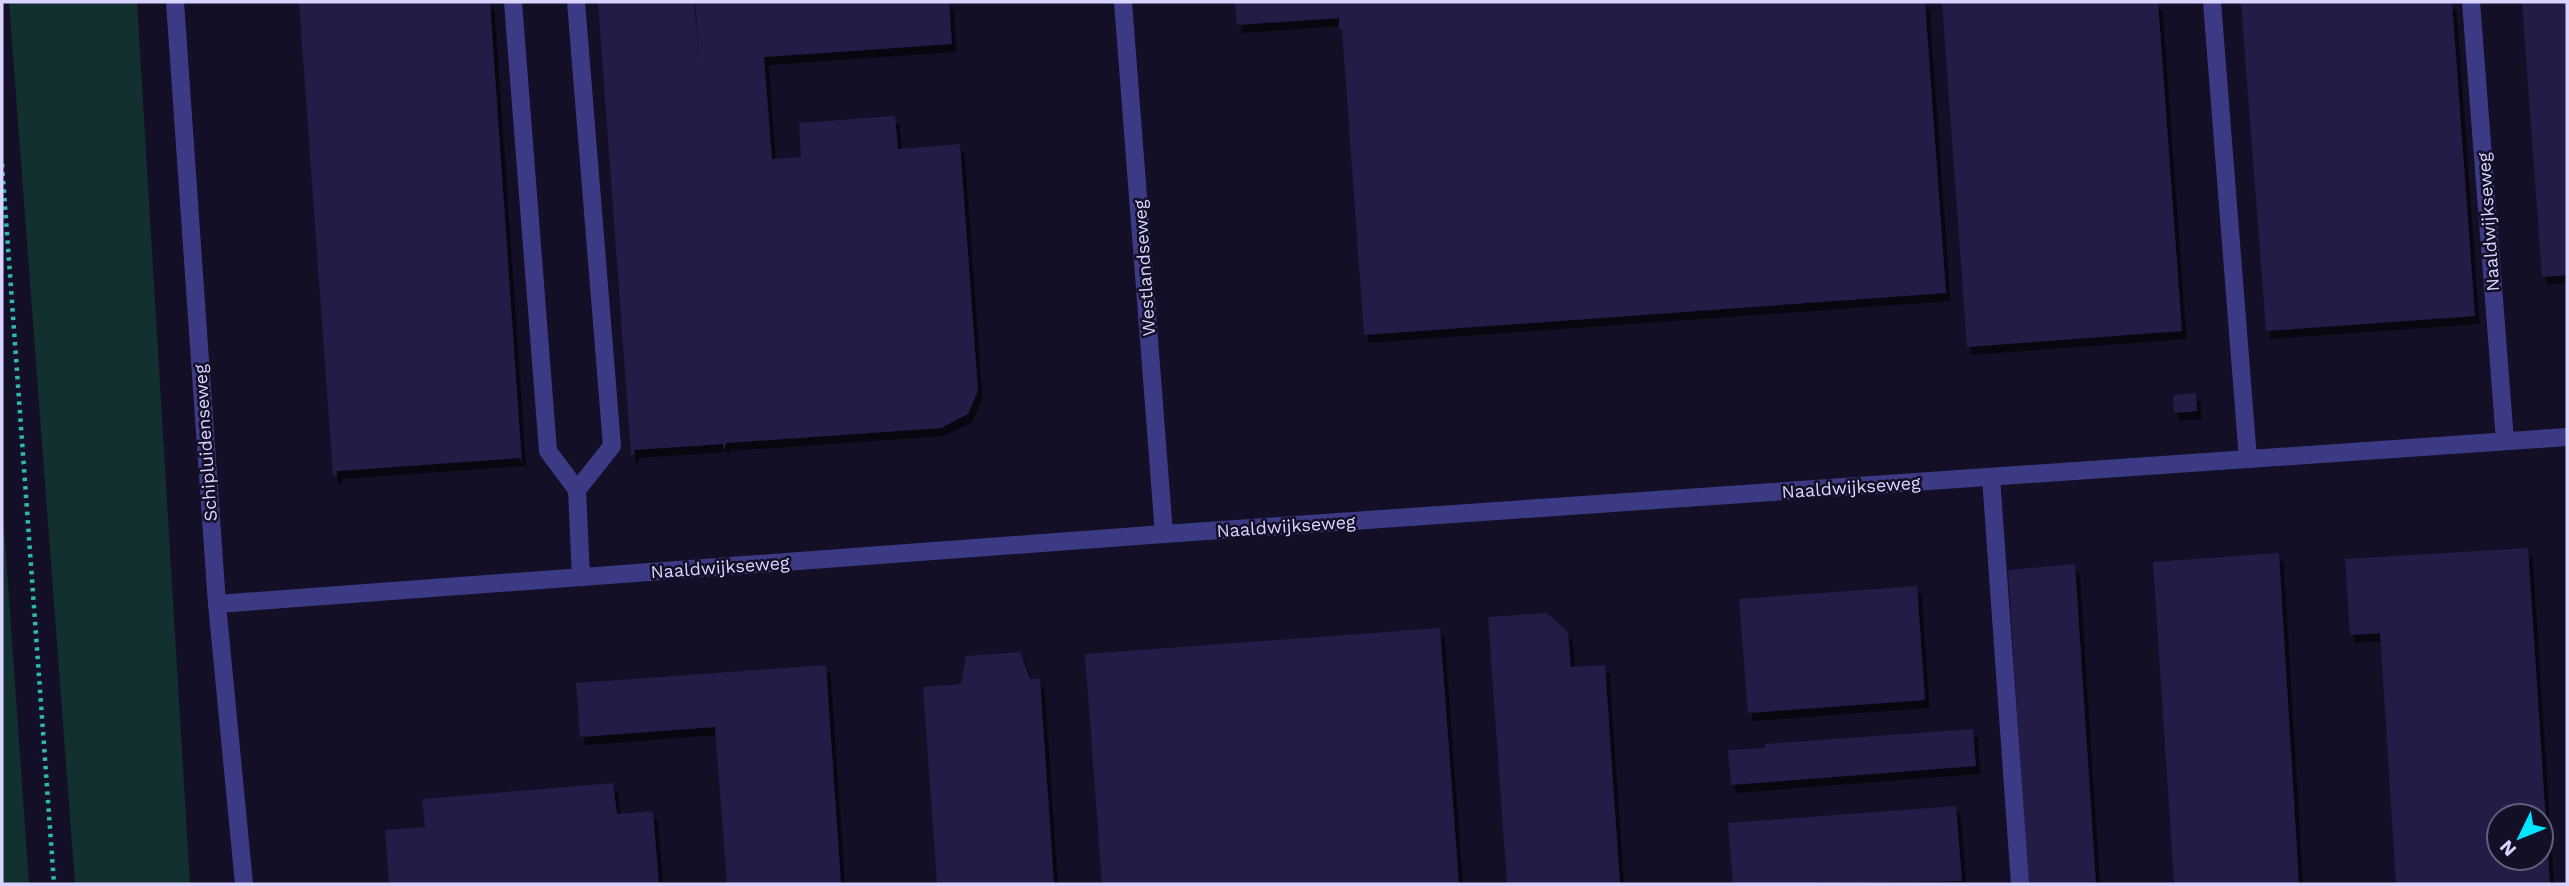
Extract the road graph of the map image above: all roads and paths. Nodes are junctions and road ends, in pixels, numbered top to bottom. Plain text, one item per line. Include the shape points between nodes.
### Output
1 (174, 2) edge
2 (513, 2) edge
3 (576, 2) edge
4 (1124, 2) edge
5 (2212, 2) edge
6 (2471, 2) edge
7 (2, 164) edge
8 (2567, 437) edge
9 (2505, 441) junction
10 (2248, 459) junction
11 (1991, 477) junction
12 (577, 490) junction
13 (1164, 534) junction
14 (581, 577) junction
15 (217, 604) junction
16 (54, 884) edge
17 (244, 884) edge
18 (2020, 884) edge

1 - 15 street, Schipluidenseweg
2 - 12 street via 548,451
3 - 12 street via 612,446
4 - 13 street, Westlandseweg
5 - 10 street
6 - 9 street, Naaldwijkseweg
7 - 16 path
8 - 9 street, Naaldwijkseweg
9 - 10 street, Naaldwijkseweg
10 - 11 street, Naaldwijkseweg
11 - 13 street, Naaldwijkseweg
11 - 18 street
12 - 14 street
13 - 14 street, Naaldwijkseweg
14 - 15 street, Naaldwijkseweg
15 - 17 street, Schipluidenseweg

